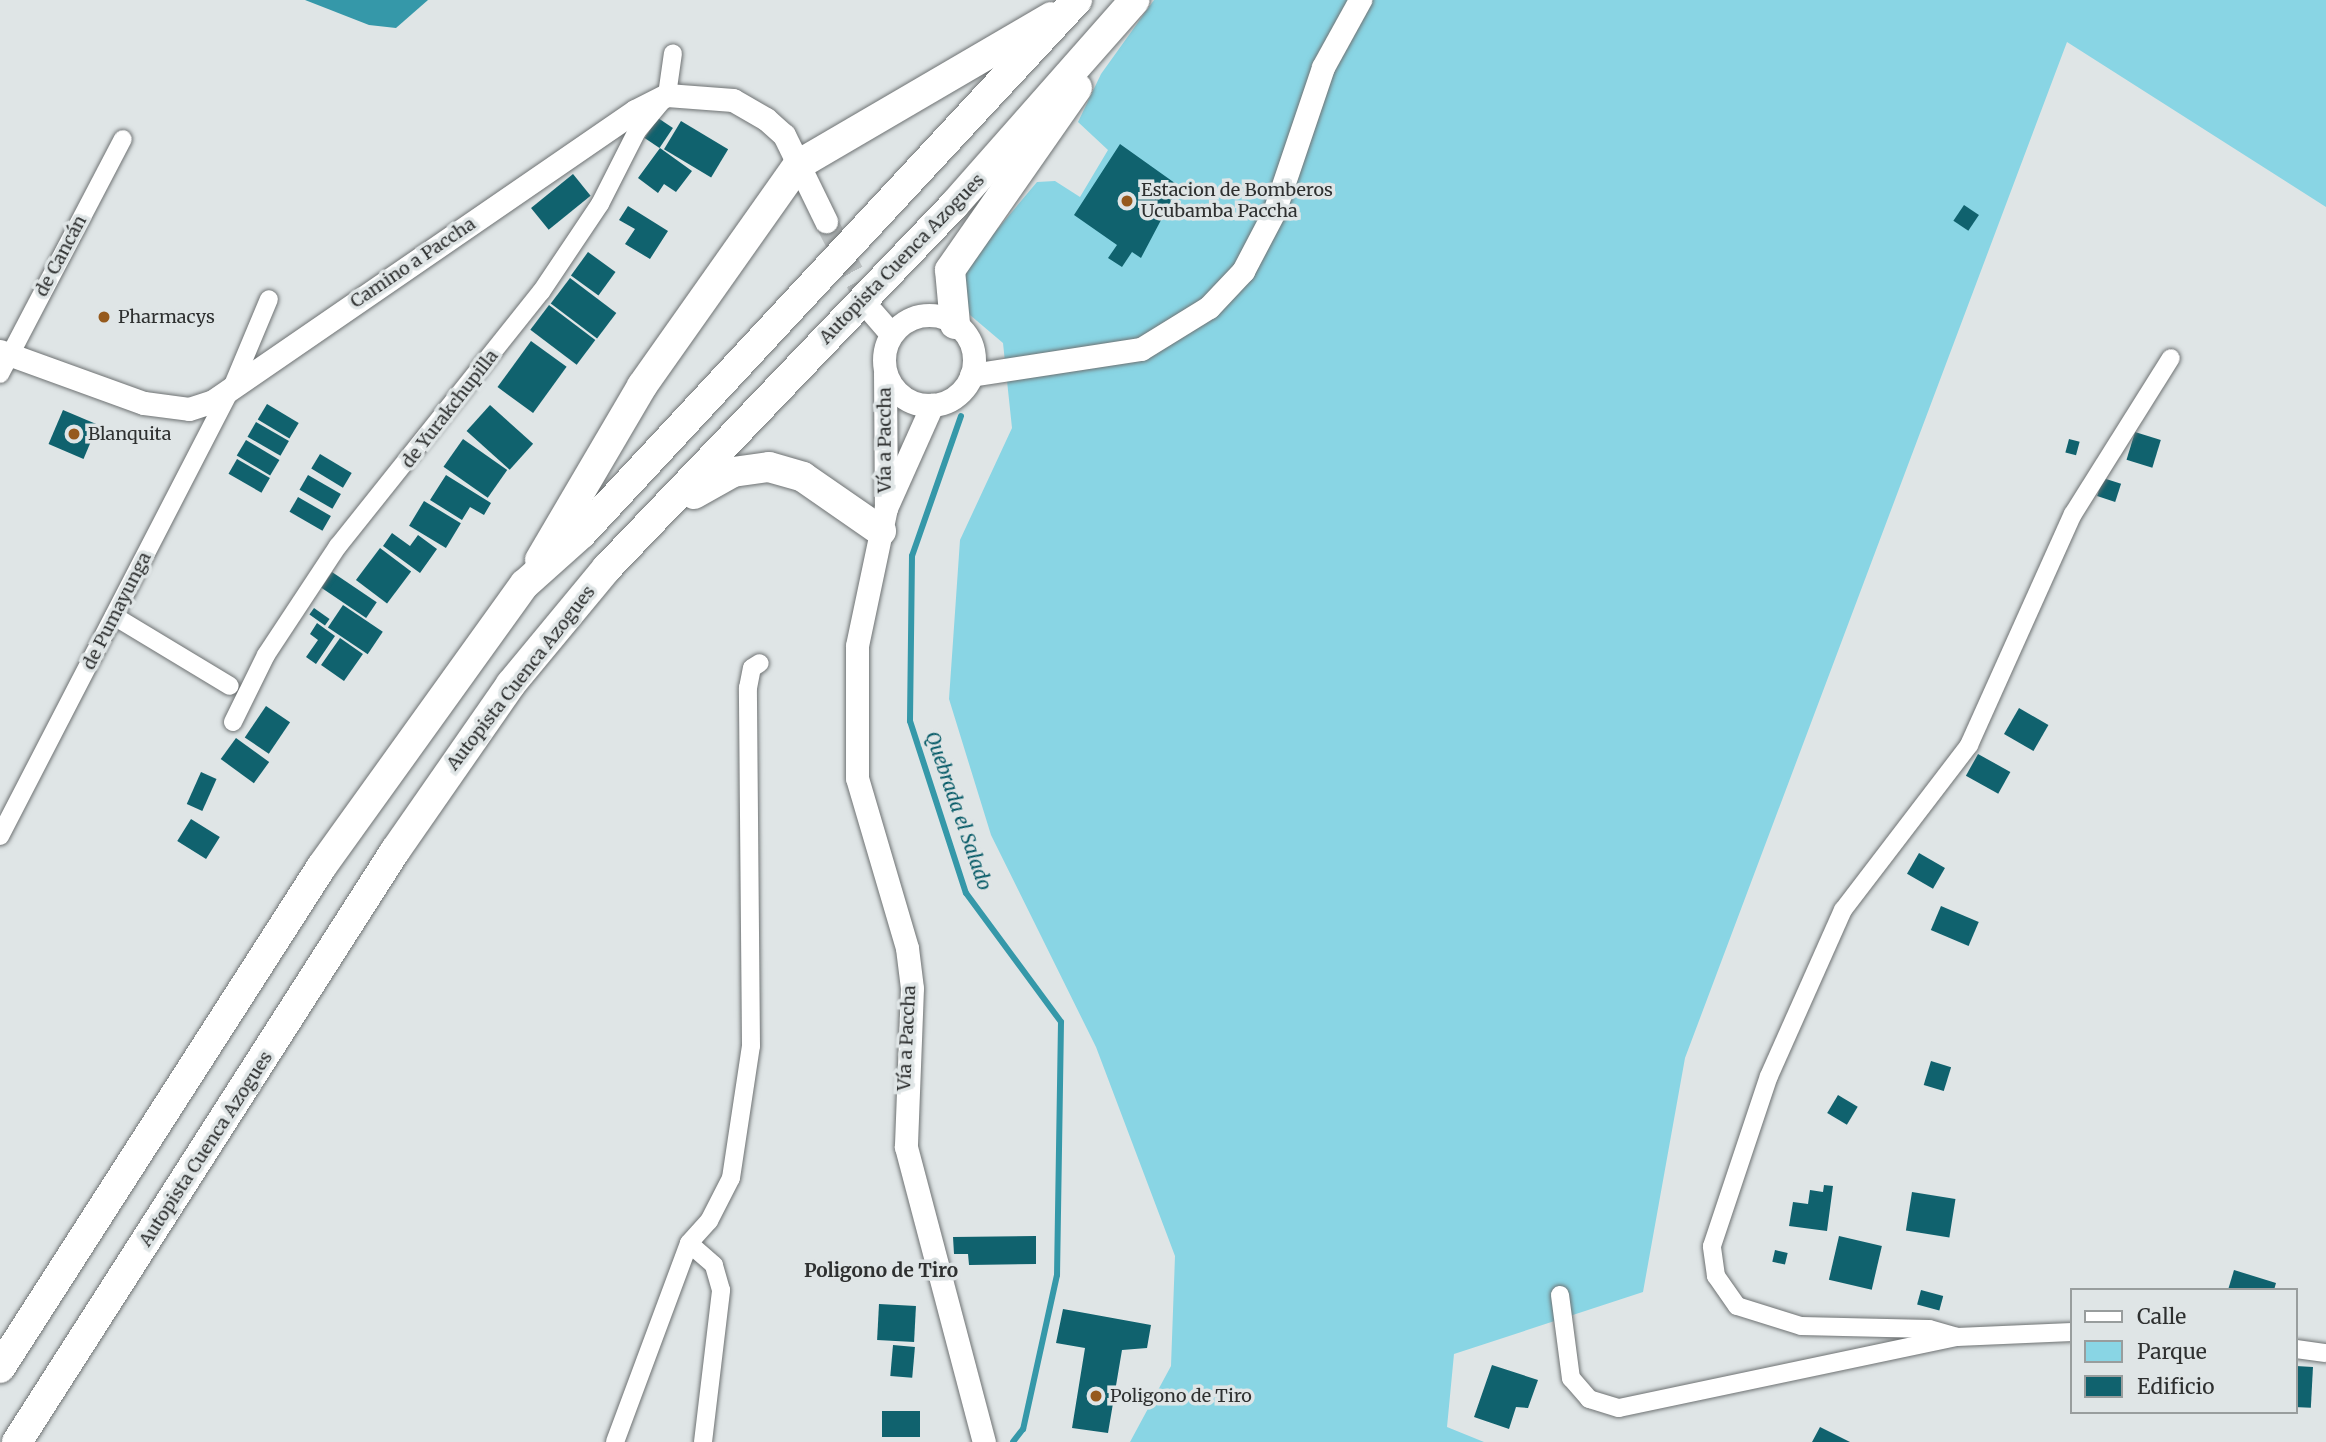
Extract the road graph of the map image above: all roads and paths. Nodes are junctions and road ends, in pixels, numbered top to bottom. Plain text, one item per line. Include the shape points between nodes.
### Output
1 (1135, 0) edge
2 (1360, 0) edge
3 (1074, 3) edge
4 (673, 53) dead end
5 (667, 95) junction
6 (123, 139) dead end
7 (799, 165) junction
8 (826, 222) tunnel mouth
9 (269, 299) dead end
10 (873, 313) tunnel mouth
11 (955, 324) junction
12 (891, 334) junction
13 (2171, 358) dead end
14 (3, 360) edge
15 (885, 373) junction
16 (971, 375) junction
17 (233, 386) junction
18 (932, 405) junction
19 (884, 519) junction
20 (633, 542) junction
21 (525, 584) junction
22 (114, 616) junction
23 (760, 663) dead end
24 (230, 686) dead end
25 (233, 722) dead end
26 (0, 836) edge
27 (689, 1243) junction
28 (1560, 1296) dead end
29 (2070, 1332) edge
30 (1957, 1337) junction
31 (2298, 1349) edge
32 (2326, 1353) edge
33 (0, 1368) edge
34 (18, 1442) edge
35 (615, 1442) edge
36 (703, 1442) edge
37 (984, 1442) edge

1 - 11 highway via 950,270
1 - 20 highway, Autopista Cuenca Azogues via 963,195
2 - 16 main road via 1323,67 1274,212 1244,271 1209,307 1141,349
3 - 7 highway
3 - 21 highway via 581,534
4 - 5 street
5 - 7 main road via 733,100 784,135
5 - 17 main road, Camino a Paccha via 623,119
5 - 25 street, de Yurakchupilla via 637,131 600,204 541,292 338,545 266,655
6 - 14 street, de Cancán
7 - 8 main road
7 - 21 highway via 642,386
9 - 17 street, de Pumayunga
10 - 12 main road
11 - 12 main road via 928,315
11 - 16 main road via 972,347
12 - 15 main road
13 - 30 street via 2073,514 1969,745 1843,910 1769,1076 1712,1246 1716,1276 1737,1306 1801,1326 1929,1329
14 - 17 main road, Camino a Paccha via 144,403 189,409
15 - 18 main road via 903,398
15 - 19 main road, Vía a Paccha
16 - 18 main road via 956,396
17 - 22 street, de Pumayunga
18 - 19 main road, Vía a Paccha
19 - 20 highway via 803,477 769,467 715,478
19 - 37 main road, Vía a Paccha via 857,646 857,778 908,962 906,1147
20 - 34 highway, Autopista Cuenca Azogues via 511,684 429,799
21 - 33 highway via 322,866
22 - 24 street
22 - 26 street, de Pumayunga
23 - 27 street via 752,668 748,688 751,1046 731,1178 709,1221
27 - 35 street
27 - 36 street via 714,1265 721,1290
28 - 30 street via 1571,1378 1589,1399 1619,1408
29 - 30 street
31 - 32 street

